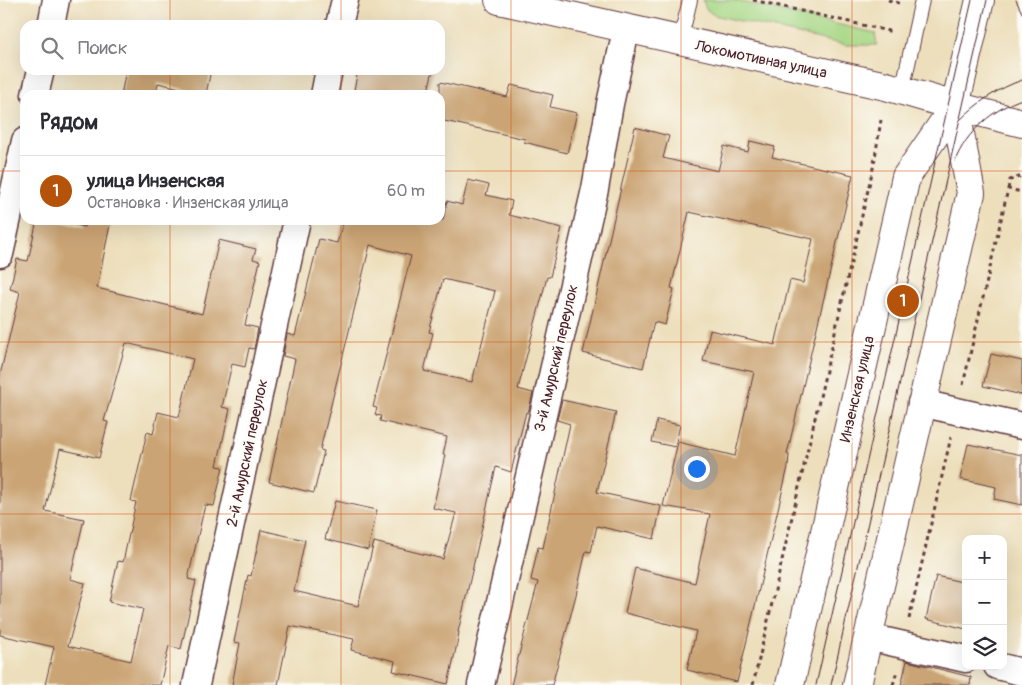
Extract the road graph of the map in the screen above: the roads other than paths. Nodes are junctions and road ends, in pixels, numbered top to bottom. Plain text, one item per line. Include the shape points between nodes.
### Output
1 (56, 0) edge
2 (345, 0) edge
3 (499, 0) edge
4 (690, 0) edge
5 (922, 0) edge
6 (980, 0) edge
7 (52, 20) edge
8 (340, 20) edge
9 (626, 30) junction
10 (680, 41) junction
11 (40, 75) edge
12 (328, 75) edge
13 (36, 90) edge
14 (325, 90) edge
15 (902, 90) junction
16 (956, 106) junction
17 (1022, 123) edge
18 (20, 164) edge
19 (296, 225) edge
20 (0, 254) edge
21 (921, 403) junction
22 (1022, 426) edge
23 (868, 637) junction
24 (962, 658) edge
25 (1007, 668) edge
26 (1022, 672) edge
27 (196, 685) edge
28 (481, 685) edge
29 (790, 685) edge
30 (857, 685) edge

1 - 7 street
2 - 8 street
3 - 9 main road, Локомотивная улица
4 - 10 lane
5 - 15 lane
6 - 16 main road, Инзенская улица
9 - 10 main road, Локомотивная улица
9 - 28 street, 3-й Амурский переулок via 595,189
10 - 15 main road, Локомотивная улица
11 - 13 street
12 - 14 street
15 - 16 main road, Локомотивная улица
16 - 17 main road, Локомотивная улица
16 - 21 main road, Инзенская улица via 971,193
16 - 29 main road, Инзенская улица via 906,176
18 - 20 street
19 - 27 street, 2-й Амурский переулок
21 - 22 street
21 - 23 main road, Инзенская улица
23 - 24 street
23 - 30 main road, Инзенская улица
25 - 26 street

